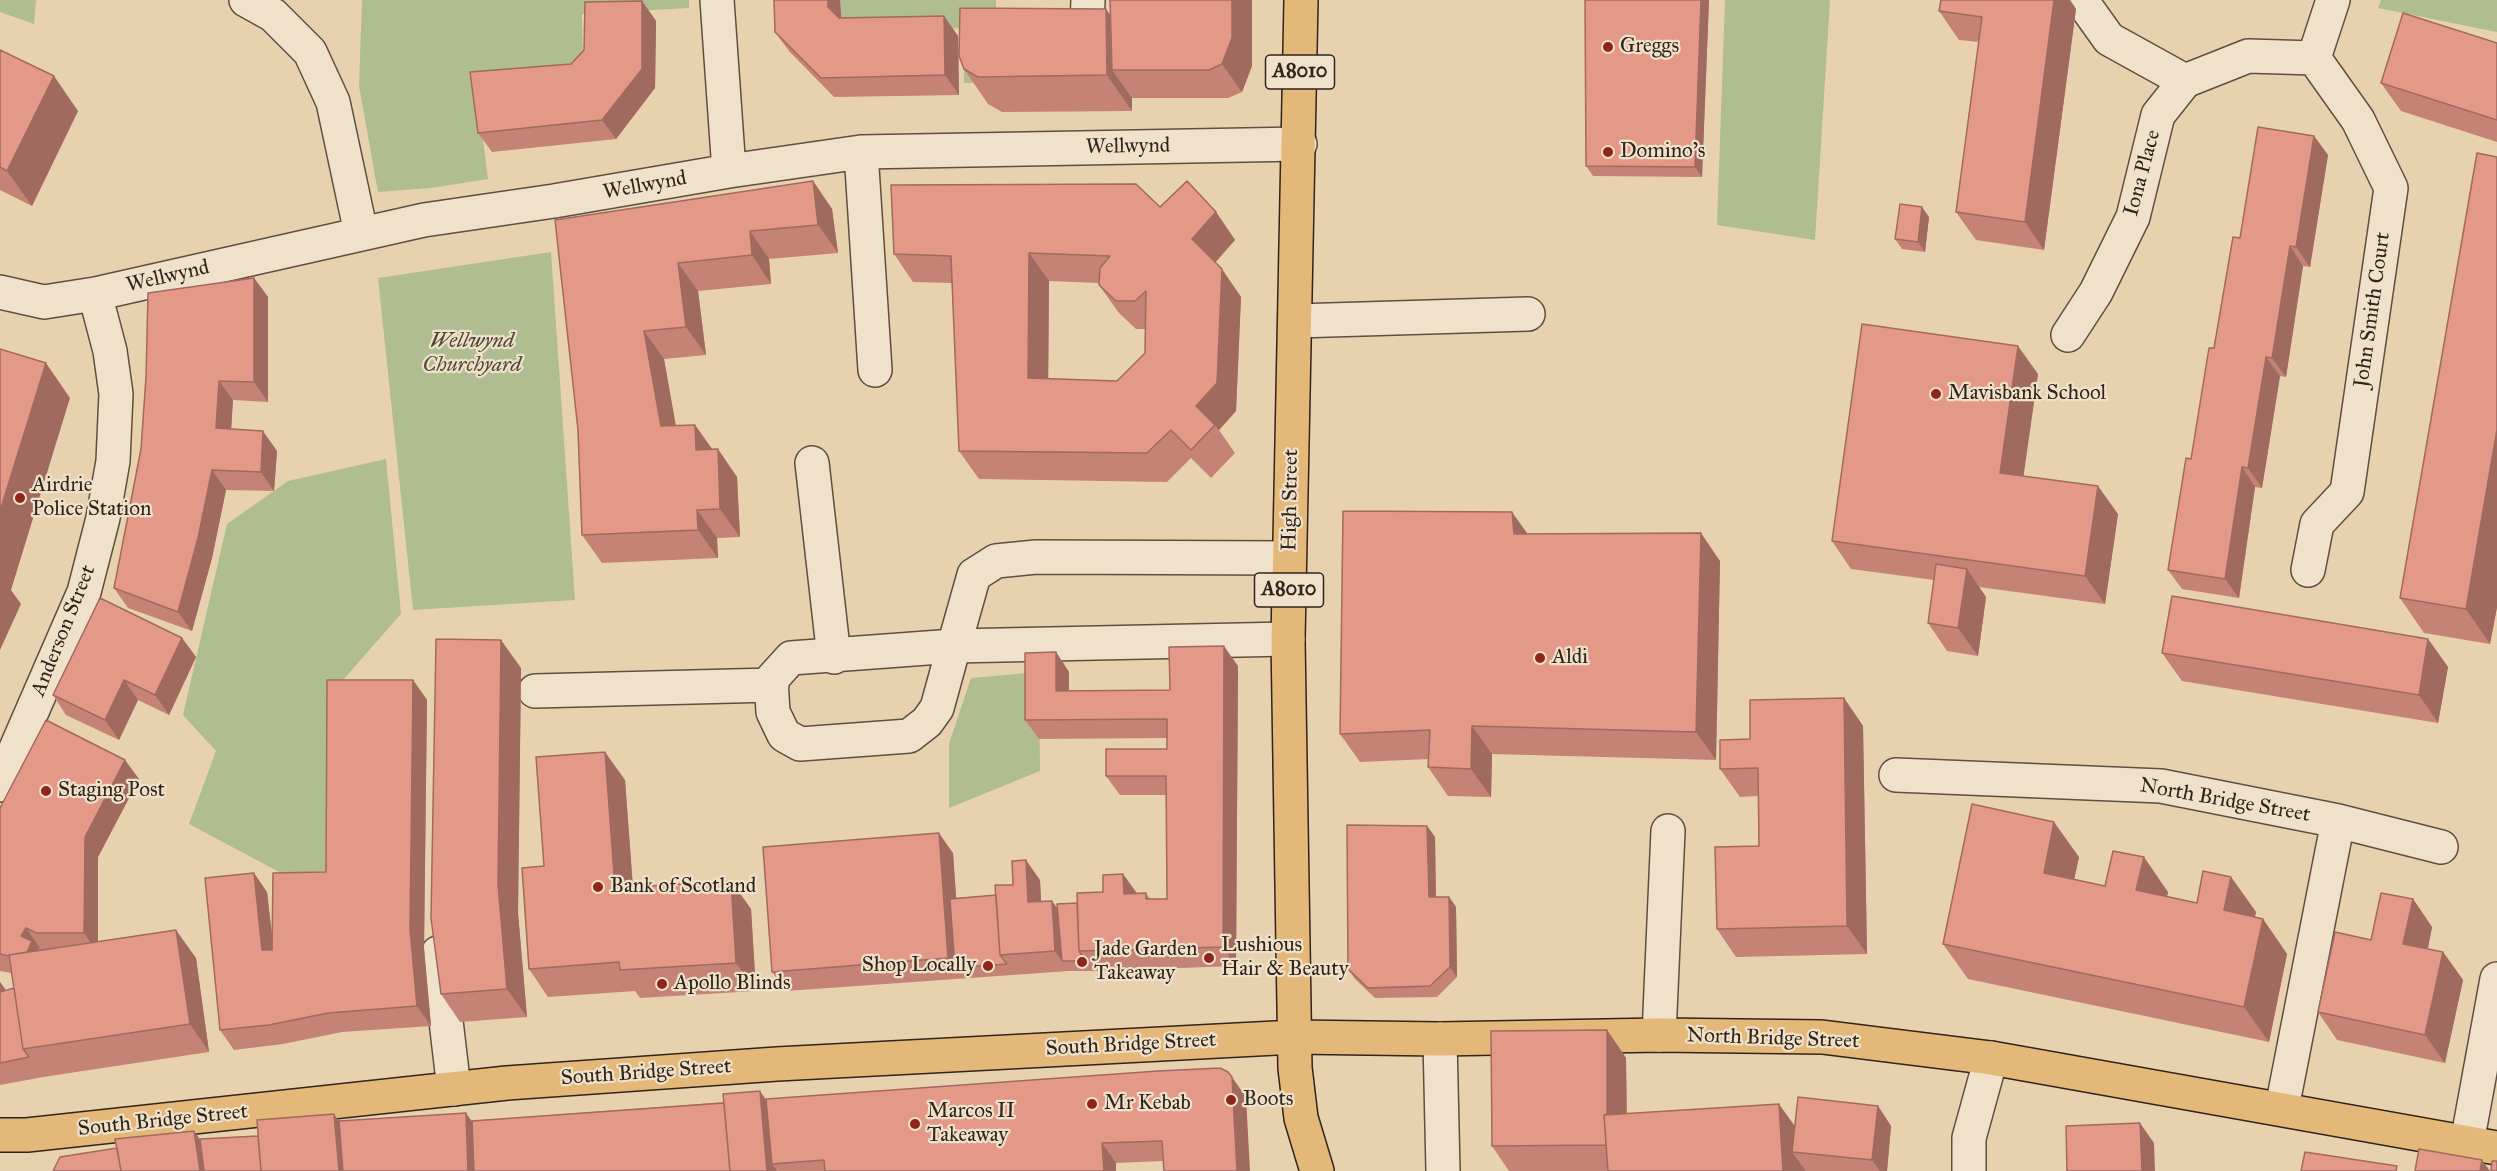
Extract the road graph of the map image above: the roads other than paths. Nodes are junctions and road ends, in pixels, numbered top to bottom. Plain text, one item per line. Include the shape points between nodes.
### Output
1 (246, 0) edge
2 (717, 0) edge
3 (1301, 0) edge
4 (2074, 0) edge
5 (2333, 0) edge
6 (2314, 58) junction
7 (2185, 81) junction
8 (1300, 144) junction
9 (861, 152) junction
10 (729, 171) junction
11 (361, 232) junction
12 (0, 292) edge
13 (95, 294) junction
14 (1528, 314) dead end
15 (1296, 321) junction
16 (2068, 335) dead end
17 (875, 370) dead end
18 (812, 463) dead end
19 (1289, 558) junction
20 (2308, 570) dead end
21 (1288, 639) junction
22 (954, 646) junction
23 (834, 657) junction
24 (772, 685) junction
25 (535, 691) dead end
26 (1896, 775) dead end
27 (0, 785) edge
28 (2338, 821) junction
29 (1668, 831) dead end
30 (2441, 847) dead end
31 (437, 926) edge
32 (2497, 979) edge
33 (1659, 1035) junction
34 (1295, 1037) junction
35 (1440, 1039) junction
36 (1991, 1058) junction
37 (454, 1089) junction
38 (2282, 1108) junction
39 (0, 1135) edge
40 (2482, 1145) edge
41 (1317, 1171) edge
42 (1443, 1171) edge
43 (1969, 1171) edge

1 - 11 street via 273,15 310,52 333,102
2 - 10 street
3 - 8 main road, High Street / A8010
4 - 7 street via 2084,3 2109,39
5 - 6 street
6 - 7 street via 2248,56
6 - 20 street, John Smith Court via 2358,120 2391,188 2347,492 2317,524
7 - 16 street, Iona Place via 2158,116 2133,217 2096,292
8 - 9 street, Wellwynd
8 - 15 main road, High Street / A8010
9 - 10 street, Wellwynd
9 - 17 street
10 - 11 street, Wellwynd
11 - 13 street, Wellwynd
12 - 13 street, Wellwynd via 44,302
13 - 27 street, Anderson Street via 116,394 113,461 103,518 84,592
14 - 15 street
15 - 19 main road, High Street / A8010
18 - 23 street
19 - 21 main road, High Street / A8010
19 - 22 street via 1036,557 996,561 974,575
21 - 22 street
21 - 34 main road, High Street / A8010
22 - 23 street
22 - 24 street via 937,708 909,736 800,744 784,735 773,712
23 - 24 street via 791,658 771,680
24 - 25 street
26 - 28 street, North Bridge Street via 2161,786
28 - 30 street, North Bridge Street
28 - 38 street, North Bridge Street
29 - 33 street
31 - 37 street
32 - 40 street
33 - 35 main road, North Bridge Street
33 - 36 main road, North Bridge Street via 1822,1037
34 - 35 main road, North Bridge Street
34 - 37 main road, South Bridge Street via 777,1064
34 - 41 main road, A8010 via 1294,1068 1301,1119
35 - 42 street
36 - 38 main road, North Bridge Street
36 - 43 street via 1969,1138
37 - 39 main road, South Bridge Street
38 - 40 main road, North Bridge Street

